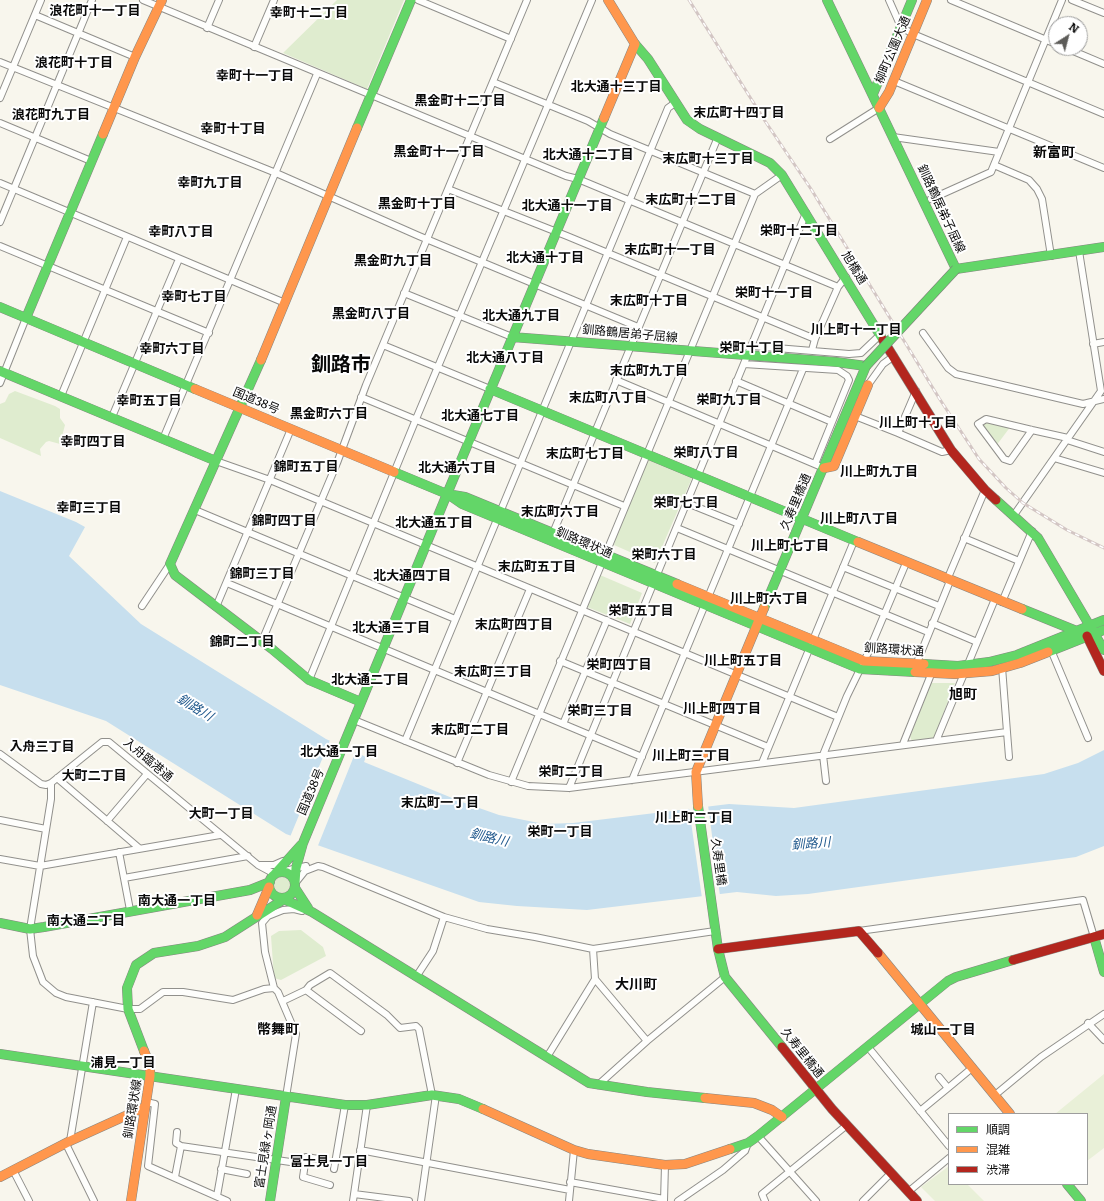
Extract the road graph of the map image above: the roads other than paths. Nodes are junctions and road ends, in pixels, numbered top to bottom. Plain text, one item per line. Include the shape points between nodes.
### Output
1 (41, 0) edge
2 (92, 0) edge
3 (143, 0) edge
4 (219, 0) edge
5 (274, 0) edge
6 (411, 0) edge
7 (418, 0) edge
8 (527, 0) edge
9 (592, 0) edge
10 (608, 0) edge
11 (827, 0) edge
12 (889, 0) edge
13 (912, 0) edge
14 (927, 0) edge
15 (951, 0) edge
16 (1062, 0) edge
17 (1072, 0) edge
18 (160, 3) edge
19 (1104, 13) edge
20 (35, 15) junction
21 (901, 27) junction
22 (207, 28) junction
23 (78, 33) junction
24 (913, 34) junction
25 (511, 39) junction
26 (1047, 40) junction
27 (635, 44) junction
28 (254, 47) junction
29 (1085, 56) edge
30 (135, 57) junction
31 (0, 62) edge
32 (1104, 64) edge
33 (13, 68) junction
34 (317, 74) junction
35 (894, 81) junction
36 (493, 82) junction
37 (1029, 82) junction
38 (56, 86) junction
39 (873, 94) junction
40 (372, 96) junction
41 (0, 98) edge
42 (675, 103) junction
43 (549, 104) junction
44 (879, 108) junction
45 (113, 109) junction
46 (1104, 114) edge
47 (0, 123) edge
48 (600, 128) junction
49 (1009, 129) junction
50 (470, 137) junction
51 (718, 137) junction
52 (893, 137) junction
53 (35, 138) junction
54 (830, 139) dead end
55 (650, 150) junction
56 (999, 152) junction
57 (525, 159) junction
58 (91, 161) junction
59 (994, 165) junction
60 (1104, 168) edge
61 (703, 172) junction
62 (276, 174) junction
63 (782, 175) junction
64 (578, 179) junction
65 (0, 184) edge
66 (14, 189) junction
67 (448, 189) junction
68 (755, 194) junction
69 (329, 197) junction
70 (931, 199) dead end
71 (630, 201) junction
72 (504, 211) junction
73 (806, 213) junction
74 (69, 214) junction
75 (0, 222) edge
76 (682, 223) junction
77 (554, 232) junction
78 (127, 237) junction
79 (427, 239) junction
80 (734, 244) junction
81 (0, 246) edge
82 (1104, 247) edge
83 (1079, 251) junction
84 (608, 253) junction
85 (1051, 256) junction
86 (178, 259) junction
87 (482, 261) junction
88 (48, 266) junction
89 (785, 266) junction
90 (956, 270) junction
91 (660, 274) junction
92 (846, 277) junction
93 (231, 281) junction
94 (534, 283) junction
95 (838, 287) junction
96 (105, 289) junction
97 (404, 292) junction
98 (712, 296) junction
99 (285, 303) junction
100 (586, 305) junction
101 (0, 307) edge
102 (157, 311) junction
103 (459, 316) junction
104 (26, 318) junction
105 (763, 318) junction
106 (638, 326) junction
107 (209, 333) junction
108 (923, 333) dead end
109 (881, 334) junction
110 (512, 337) junction
111 (816, 339) junction
112 (83, 342) junction
113 (572, 342) junction
114 (1104, 342) edge
115 (1093, 344) junction
116 (383, 345) junction
117 (630, 346) junction
118 (752, 346) junction
119 (812, 350) junction
120 (689, 351) junction
121 (894, 356) junction
122 (746, 359) junction
123 (135, 363) junction
124 (866, 366) junction
125 (438, 368) junction
126 (804, 368) junction
127 (2, 372) edge
128 (616, 380) junction
129 (736, 382) junction
130 (0, 383) edge
131 (187, 385) junction
132 (868, 385) joint
133 (490, 390) junction
134 (916, 391) junction
135 (61, 396) junction
136 (361, 397) junction
137 (1104, 399) edge
138 (1095, 401) junction
139 (668, 402) junction
140 (788, 404) junction
141 (240, 407) junction
142 (542, 410) junction
143 (855, 416) junction
144 (112, 417) junction
145 (416, 419) junction
146 (832, 422) junction
147 (719, 423) junction
148 (291, 429) junction
149 (1032, 430) junction
150 (595, 432) junction
151 (898, 433) junction
152 (163, 439) junction
153 (1067, 439) junction
154 (469, 441) junction
155 (771, 445) junction
156 (342, 449) junction
157 (951, 450) junction
158 (1104, 452) edge
159 (646, 454) junction
160 (1054, 458) junction
161 (216, 461) junction
162 (521, 463) junction
163 (815, 464) junction
164 (824, 468) junction
165 (394, 472) junction
166 (1104, 473) edge
167 (698, 475) junction
168 (270, 480) junction
169 (574, 484) junction
170 (984, 490) junction
171 (447, 494) junction
172 (750, 496) junction
173 (321, 501) junction
174 (687, 503) junction
175 (624, 506) junction
176 (195, 510) junction
177 (499, 515) junction
178 (1014, 515) junction
179 (802, 519) junction
180 (373, 523) junction
181 (739, 524) junction
182 (677, 528) junction
183 (1032, 531) junction
184 (247, 533) junction
185 (553, 533) junction
186 (964, 538) junction
187 (854, 540) junction
188 (426, 545) junction
189 (728, 549) junction
190 (300, 554) junction
191 (603, 559) junction
192 (1019, 561) junction
193 (906, 563) junction
194 (170, 564) junction
195 (477, 567) junction
196 (843, 567) junction
197 (780, 570) junction
198 (351, 576) junction
199 (655, 580) junction
200 (949, 580) junction
201 (227, 583) junction
202 (530, 589) junction
203 (895, 589) junction
204 (833, 592) junction
205 (404, 597) junction
206 (998, 600) junction
207 (707, 602) junction
208 (278, 605) junction
209 (142, 606) dead end
210 (939, 606) junction
211 (216, 607) junction
212 (582, 610) junction
213 (884, 614) junction
214 (456, 619) junction
215 (607, 620) junction
216 (1104, 620) edge
217 (758, 623) junction
218 (932, 623) junction
219 (329, 628) junction
220 (1104, 630) edge
221 (634, 631) junction
222 (1077, 631) junction
223 (928, 632) junction
224 (1090, 632) junction
225 (262, 641) junction
226 (977, 642) junction
227 (811, 644) junction
228 (1104, 649) edge
229 (383, 650) junction
230 (1051, 650) junction
231 (686, 653) junction
232 (560, 661) junction
233 (1002, 664) junction
234 (862, 665) junction
235 (914, 668) junction
236 (933, 669) junction
237 (434, 670) junction
238 (965, 670) junction
239 (1104, 671) edge
240 (585, 672) junction
241 (736, 674) junction
242 (309, 680) junction
243 (612, 683) junction
244 (486, 692) junction
245 (789, 696) junction
246 (361, 702) junction
247 (664, 705) junction
248 (538, 714) junction
249 (838, 716) junction
250 (354, 720) junction
251 (563, 724) junction
252 (715, 726) junction
253 (1007, 732) junction
254 (590, 736) junction
255 (1088, 738) dead end
256 (405, 741) junction
257 (936, 741) junction
258 (903, 744) junction
259 (768, 747) junction
260 (0, 754) edge
261 (822, 755) junction
262 (642, 757) junction
263 (1009, 757) dead end
264 (457, 762) junction
265 (762, 763) junction
266 (696, 772) junction
267 (146, 774) junction
268 (57, 778) junction
269 (632, 780) junction
270 (826, 781) dead end
271 (511, 782) junction
272 (51, 783) junction
273 (569, 788) junction
274 (698, 804) joint
275 (0, 820) edge
276 (107, 821) junction
277 (46, 829) junction
278 (220, 835) junction
279 (139, 848) junction
280 (118, 852) junction
281 (295, 855) junction
282 (248, 856) junction
283 (0, 859) edge
284 (258, 864) junction
285 (40, 866) junction
286 (309, 867) junction
287 (296, 868) junction
288 (124, 878) junction
289 (273, 880) junction
290 (295, 885) junction
291 (283, 898) junction
292 (711, 899) joint
293 (130, 910) junction
294 (312, 912) junction
295 (321, 917) junction
296 (444, 917) junction
297 (254, 918) junction
298 (0, 923) edge
299 (30, 929) junction
300 (859, 931) junction
301 (715, 932) junction
302 (1104, 934) edge
303 (1094, 937) junction
304 (594, 949) junction
305 (718, 949) junction
306 (1104, 972) edge
307 (416, 977) junction
308 (725, 977) junction
309 (595, 979) junction
310 (274, 988) junction
311 (306, 990) junction
312 (282, 1001) junction
313 (93, 1002) junction
314 (920, 1005) junction
315 (128, 1009) junction
316 (1104, 1014) edge
317 (1088, 1024) junction
318 (361, 1031) dead end
319 (1104, 1040) edge
320 (647, 1041) junction
321 (868, 1047) junction
322 (0, 1054) edge
323 (547, 1057) junction
324 (82, 1066) junction
325 (972, 1068) junction
326 (150, 1076) junction
327 (939, 1077) dead end
328 (598, 1085) junction
329 (948, 1088) junction
330 (236, 1089) junction
331 (816, 1090) junction
332 (434, 1095) junction
333 (995, 1095) junction
334 (286, 1097) junction
335 (146, 1104) junction
336 (345, 1105) junction
337 (367, 1105) junction
338 (920, 1110) junction
339 (1007, 1113) edge
340 (782, 1116) junction
341 (847, 1125) junction
342 (177, 1132) dead end
343 (758, 1136) junction
344 (68, 1143) junction
345 (748, 1143) junction
346 (948, 1145) edge
347 (180, 1146) junction
348 (360, 1150) junction
349 (574, 1150) junction
350 (224, 1152) junction
351 (319, 1159) dead end
352 (948, 1159) edge
353 (277, 1160) junction
354 (426, 1163) junction
355 (304, 1164) junction
356 (665, 1165) junction
357 (221, 1169) junction
358 (334, 1169) dead end
359 (13, 1170) junction
360 (790, 1173) junction
361 (891, 1173) junction
362 (247, 1174) dead end
363 (0, 1177) edge
364 (175, 1177) junction
365 (570, 1182) junction
366 (330, 1185) dead end
367 (1068, 1185) edge
368 (570, 1190) junction
369 (908, 1192) junction
370 (354, 1194) junction
371 (217, 1196) junction
372 (397, 1200) edge
373 (664, 1200) edge
374 (29, 1201) edge
375 (94, 1201) edge
376 (131, 1201) edge
377 (227, 1201) edge
378 (270, 1201) edge
379 (353, 1201) edge
380 (409, 1201) edge
381 (421, 1201) edge
382 (569, 1201) edge
383 (678, 1201) edge
384 (765, 1201) edge
385 (816, 1201) edge
386 (863, 1201) edge
387 (917, 1201) edge
388 (1081, 1201) edge

1 - 20 street
2 - 23 street
3 - 18 street
4 - 22 street
5 - 28 street
6 - 40 main road
7 - 25 street
8 - 25 street
9 - 43 street
10 - 27 main road, 旭橋通
11 - 39 main road, 釧路鶴居弟子屈線
12 - 21 street
13 - 21 main road, 柳町公園大通
14 - 24 main road, 柳町公園大通
15 - 26 street
16 - 26 street
17 - 19 street
18 - 22 street
18 - 30 main road
20 - 23 street
20 - 33 street
21 - 24 street
21 - 39 main road, 柳町公園大通
22 - 28 street
23 - 30 street
23 - 38 street
24 - 35 main road, 柳町公園大通
24 - 37 street
25 - 36 street
26 - 37 street
27 - 42 main road, 旭橋通 via 648,59
27 - 48 main road
28 - 34 street
29 - 32 street
30 - 45 main road
31 - 33 street
33 - 38 street
33 - 41 street
34 - 40 street
34 - 62 street
35 - 44 main road, 柳町公園大通
35 - 49 street
36 - 43 street
36 - 50 street
37 - 46 street
37 - 49 street
38 - 45 street
38 - 53 street
39 - 44 main road, 釧路鶴居弟子屈線
40 - 50 street
40 - 69 main road
42 - 51 main road, 旭橋通 via 687,120
42 - 55 street via 668,108
43 - 48 street
43 - 57 street
44 - 52 main road, 釧路鶴居弟子屈線
44 - 54 street
45 - 58 main road
45 - 62 street
47 - 53 street
48 - 55 street
48 - 64 main road
49 - 56 street
49 - 60 street
50 - 57 street
50 - 67 street
51 - 61 street
51 - 63 main road, 旭橋通 via 770,163
52 - 56 street
52 - 90 main road, 釧路鶴居弟子屈線
53 - 58 street
53 - 66 street
55 - 61 street
55 - 71 street
56 - 59 street
57 - 64 street
57 - 72 street
58 - 74 main road
59 - 70 street via 991,172
59 - 85 street via 1029,180 1037,189 1042,198
61 - 68 street
61 - 76 street
62 - 69 street
62 - 93 street
63 - 68 street
63 - 73 main road, 旭橋通
64 - 71 street
64 - 77 main road
65 - 66 street
66 - 74 street
66 - 75 street
67 - 72 street
67 - 79 street
68 - 80 street
69 - 79 street
69 - 99 main road
71 - 76 street
71 - 84 street
72 - 77 street
72 - 87 street
73 - 89 street
73 - 92 main road, 旭橋通
74 - 78 street
74 - 88 main road
76 - 80 street
76 - 91 street
77 - 84 street
77 - 94 main road
78 - 86 street
78 - 96 street
79 - 87 street
79 - 97 street
80 - 89 street
80 - 98 street
81 - 88 street
82 - 83 main road
83 - 85 main road
83 - 115 street
84 - 91 street
84 - 100 street
85 - 90 main road
86 - 93 street
86 - 102 street
87 - 94 street
87 - 103 street
88 - 96 street
88 - 104 main road
89 - 95 street
89 - 105 street
90 - 124 main road, 釧路鶴居弟子屈線, bridge
91 - 98 street
91 - 106 street
92 - 95 street
92 - 109 main road, 旭橋通
93 - 99 street
93 - 107 street
94 - 100 street
94 - 110 main road
95 - 111 street
96 - 102 street
96 - 112 street
97 - 103 street
97 - 116 street
98 - 105 street
98 - 120 street
99 - 141 main road
100 - 106 street
100 - 113 street
101 - 104 main road, 国道38号
102 - 107 street
102 - 123 street
103 - 110 street
103 - 125 street
104 - 112 main road, 国道38号
104 - 127 street
105 - 111 street
105 - 118 street
106 - 117 street
107 - 131 street
108 - 138 street via 948,368 956,374 1083,404
109 - 119 street via 861,353
109 - 121 main road, 旭橋通
110 - 113 main road, 釧路鶴居弟子屈線
110 - 133 main road
111 - 119 street
112 - 123 main road, 国道38号
112 - 135 street
113 - 117 main road, 釧路鶴居弟子屈線
113 - 142 street
114 - 115 street
115 - 138 street via 1101,391
116 - 125 street
116 - 136 street
117 - 120 main road, 釧路鶴居弟子屈線
117 - 128 street
118 - 119 street
118 - 122 street
120 - 122 main road, 釧路鶴居弟子屈線
120 - 139 street
121 - 132 street via 883,364
121 - 134 main road, 旭橋通
122 - 124 main road, 釧路鶴居弟子屈線 via 836,362
122 - 126 street
122 - 129 street
123 - 131 main road, 国道38号
123 - 144 street
124 - 164 main road, 久寿里橋通
125 - 133 street
125 - 145 street
126 - 140 street
126 - 146 street via 845,372 849,380
127 - 130 street
127 - 135 main road
128 - 139 street
128 - 150 street
129 - 140 street
129 - 147 street
131 - 141 main road, 国道38号
131 - 152 street
132 - 143 main road
133 - 142 main road
133 - 154 main road
134 - 151 street
134 - 157 main road, 旭橋通
135 - 144 main road
136 - 145 street
136 - 156 street
137 - 138 street
138 - 153 street
139 - 147 street
139 - 159 street
140 - 146 street
140 - 155 street
141 - 148 main road, 国道38号
141 - 161 main road
142 - 150 main road
142 - 162 street
143 - 151 street
143 - 164 main road via 834,466
144 - 152 main road
145 - 154 street
145 - 165 street
146 - 163 street
147 - 155 street
147 - 167 street
148 - 156 main road, 国道38号
148 - 168 street
149 - 149 street via 986,419 978,424 1004,459 1010,461
149 - 153 street
150 - 159 main road
150 - 169 street
151 - 157 street via 942,452
152 - 161 main road
153 - 158 street
153 - 160 street
154 - 162 street
154 - 171 main road
155 - 163 street
155 - 172 street
156 - 165 main road, 国道38号
156 - 173 street
157 - 170 main road, 旭橋通
159 - 167 main road
159 - 175 street
160 - 166 street
160 - 178 street
161 - 168 street
161 - 176 main road
162 - 169 street
162 - 177 street
163 - 164 street
164 - 179 main road, 久寿里橋通
165 - 171 main road, 国道38号
165 - 180 street
167 - 172 main road
167 - 174 street
168 - 173 street
168 - 184 street
169 - 175 street
169 - 185 street
170 - 178 main road, 旭橋通
170 - 186 street
171 - 177 main road, 釧路環状通 via 462,504
171 - 188 main road, 国道38号
172 - 179 main road
172 - 181 street
173 - 180 street
173 - 190 street
174 - 181 street
174 - 182 street
175 - 191 street
176 - 184 street
176 - 194 main road
177 - 185 main road, 釧路環状通
177 - 191 main road, 釧路環状通
177 - 195 street
178 - 183 main road, 旭橋通
179 - 187 main road
179 - 197 main road, 久寿里橋通
180 - 188 street
180 - 198 street
181 - 189 street
182 - 189 street
182 - 199 street
183 - 192 street
183 - 224 main road, 旭橋通 via 1044,547
184 - 190 street
184 - 201 street
185 - 191 main road, 釧路環状通
186 - 192 street
186 - 200 street
187 - 193 main road
187 - 196 street
188 - 195 street
188 - 205 main road, 国道38号
189 - 197 street
189 - 207 street
190 - 198 street
190 - 208 street
191 - 199 main road, 釧路環状通
191 - 212 street
192 - 206 street
193 - 200 main road
193 - 203 street
194 - 209 street
194 - 211 main road via 175,575
195 - 202 street
195 - 214 street
196 - 203 street
196 - 204 street
197 - 204 street
197 - 217 main road, 久寿里橋通
198 - 205 street
198 - 219 street
199 - 207 main road, 釧路環状通
199 - 221 street
200 - 206 main road
200 - 210 street
201 - 208 street
201 - 211 street
202 - 212 street
202 - 244 street
203 - 210 street
203 - 213 street
204 - 213 street
204 - 227 street
205 - 214 street
205 - 229 main road, 国道38号
206 - 222 main road
206 - 226 street
207 - 217 main road, 釧路環状通
207 - 231 street
208 - 219 street
208 - 225 street
210 - 218 street
211 - 225 main road
212 - 215 street
212 - 232 street
213 - 223 street
213 - 234 street
214 - 237 street
215 - 221 street
215 - 240 street
216 - 224 main road, 釧路環状通
217 - 227 main road, 釧路環状通
217 - 241 main road, 久寿里橋通
218 - 223 street
218 - 226 street
219 - 229 street
219 - 242 street
220 - 224 main road, 釧路環状通
221 - 231 street
221 - 243 street
222 - 224 main road, 釧路環状通
222 - 233 main road, 釧路環状通
223 - 235 street
224 - 228 main road
224 - 230 main road, 釧路環状通
224 - 239 main road
225 - 242 main road
226 - 238 street
227 - 234 main road, 釧路環状通
227 - 245 street
229 - 237 street
229 - 246 main road, 国道38号
230 - 233 main road, 釧路環状通
230 - 255 street
231 - 241 street
231 - 247 street
232 - 240 street
232 - 248 street
233 - 238 main road, 釧路環状通
233 - 253 street
234 - 235 main road, 釧路環状通
234 - 249 street
235 - 236 main road, 釧路環状通
236 - 238 main road, 釧路環状通
236 - 258 street
237 - 244 street
237 - 256 street
238 - 257 street
240 - 243 street
240 - 251 street
241 - 245 street
241 - 252 main road, 久寿里橋通
242 - 246 main road
243 - 247 street
243 - 254 street
244 - 248 street
244 - 264 street
245 - 249 street
245 - 259 street
246 - 250 main road, 国道38号
247 - 252 street
247 - 262 street
248 - 251 street
248 - 271 street
249 - 261 street
250 - 256 street
250 - 281 main road, 国道38号 via 303,843
251 - 254 street
252 - 259 street
252 - 266 main road, 久寿里橋通
253 - 257 street
253 - 263 street
254 - 262 street
254 - 273 street
256 - 264 street
257 - 258 street
258 - 261 street
259 - 265 street
260 - 272 street via 42,784
261 - 265 street
261 - 270 street
262 - 269 street
264 - 271 street
265 - 266 street
266 - 269 street
266 - 274 main road, 久寿里橋通
267 - 268 street, 入舟臨港通 via 109,742 102,742
267 - 276 street
267 - 278 street, 入舟臨港通
268 - 272 street, 入舟臨港通
268 - 276 street
269 - 273 street
271 - 273 street via 528,786
272 - 277 street via 52,799
274 - 292 main road, 久寿里橋
275 - 277 street
276 - 279 street
277 - 285 street
278 - 279 street
278 - 282 street, 入舟臨港通
279 - 280 street
280 - 285 street
280 - 288 street
281 - 284 street via 274,865
281 - 286 street
281 - 287 main road, 国道38号
281 - 289 main road, 国道38号
282 - 284 street, 入舟臨港通
282 - 288 street
283 - 285 street
284 - 289 street, 入舟臨港通
285 - 299 street
286 - 287 street
286 - 290 street
286 - 296 street via 323,867
287 - 289 street
287 - 290 main road, 国道38号
288 - 293 street
289 - 290 main road via 288,874
289 - 291 main road
289 - 293 main road via 250,890
289 - 297 main road, 釧路環状線
290 - 291 main road
290 - 294 main road
291 - 294 main road
291 - 297 main road, 釧路環状線
292 - 301 main road, 久寿里橋通
293 - 299 main road
294 - 295 main road
295 - 307 main road
295 - 310 street via 294,909 283,910 268,916 262,923 265,952
296 - 304 street via 487,929
296 - 307 street via 434,952
297 - 315 main road, 釧路環状線 via 210,943 164,951 144,958 136,965 130,977 127,988
298 - 299 main road
299 - 313 street via 33,956 43,982 56,993
300 - 303 street via 1083,900
300 - 305 main road
300 - 314 main road
301 - 304 street
301 - 305 main road, 久寿里橋通
302 - 303 main road
303 - 306 main road
303 - 314 main road via 956,977
304 - 309 street
305 - 308 main road, 久寿里橋通
307 - 323 main road
308 - 320 street
308 - 331 main road, 久寿里橋通
309 - 320 street
309 - 323 street
310 - 312 street
310 - 315 street via 233,1000 183,992 163,992 140,1009
311 - 312 street
311 - 318 street
311 - 332 street via 330,973 387,1015 400,1028 416,1026 419,1029
312 - 334 street via 296,1034
313 - 315 street
313 - 324 street
314 - 321 main road
314 - 325 main road
315 - 326 main road, 釧路環状線 via 150,1065
316 - 317 street
317 - 319 street
317 - 333 street via 1041,1057
320 - 328 street
321 - 331 main road
321 - 338 street
322 - 324 main road
323 - 328 main road via 589,1083
324 - 326 main road
324 - 344 street
325 - 329 street
325 - 333 main road
326 - 330 main road
326 - 335 main road, 釧路環状線
327 - 329 street
328 - 340 main road via 754,1103
329 - 338 street
330 - 334 main road
330 - 350 street
331 - 340 main road
331 - 341 main road, 久寿里橋通
332 - 337 main road
332 - 349 main road via 459,1099
332 - 354 street
333 - 339 main road
334 - 336 main road
334 - 353 main road, 富士見緑ヶ岡通
335 - 344 main road
335 - 364 street via 155,1104 148,1166
335 - 376 main road, 釧路環状線
336 - 337 main road
336 - 358 street
337 - 348 street
338 - 346 street
340 - 343 main road
341 - 360 street
341 - 361 main road, 久寿里橋通
342 - 347 street via 176,1143
343 - 345 main road
343 - 360 street
344 - 359 main road
344 - 375 street
345 - 356 main road via 685,1164
345 - 383 street via 746,1152
347 - 350 street
347 - 364 street
348 - 354 street
348 - 370 street
349 - 356 main road
349 - 365 street
350 - 353 street
350 - 357 street
351 - 355 street via 306,1157
352 - 369 street
353 - 355 street
353 - 378 main road, 富士見緑ヶ岡通
354 - 368 street
354 - 381 street
355 - 366 street via 303,1177
356 - 373 street
357 - 362 street
357 - 371 street
359 - 363 main road
359 - 374 street
360 - 384 street via 762,1194
360 - 385 street
361 - 369 main road, 久寿里橋通
361 - 386 street
364 - 371 street
365 - 368 street
365 - 373 street
367 - 388 main road
368 - 382 street
369 - 387 main road, 久寿里橋通
370 - 372 street
370 - 379 street
371 - 377 street
372 - 380 street

